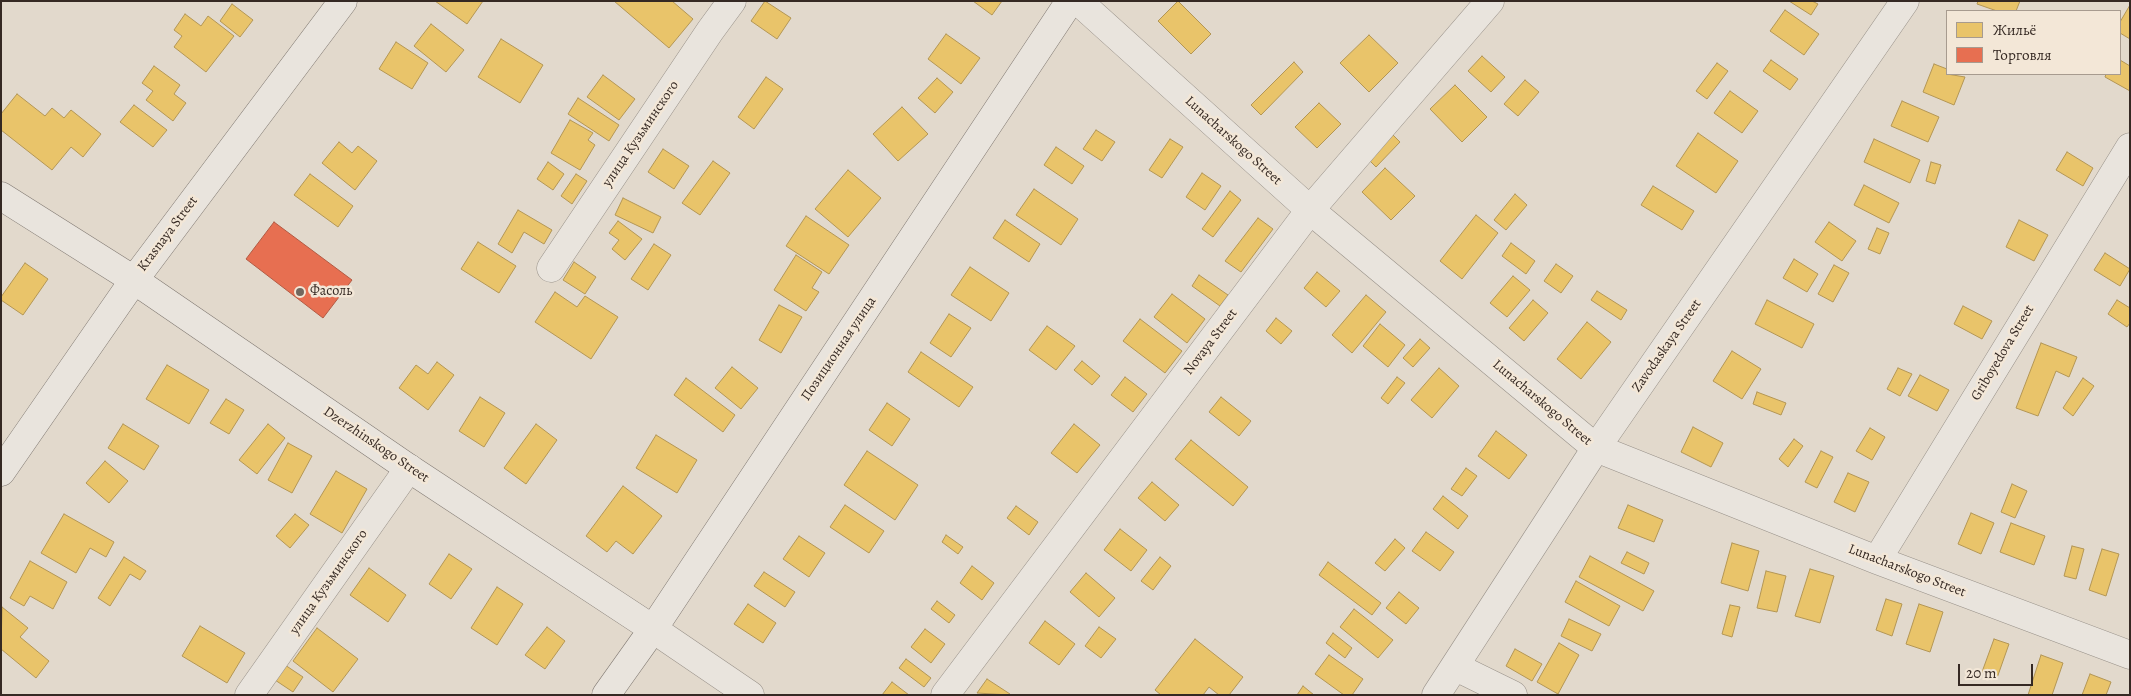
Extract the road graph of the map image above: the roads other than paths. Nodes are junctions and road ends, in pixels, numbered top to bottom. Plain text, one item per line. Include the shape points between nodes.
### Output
1 (343, 1) edge
2 (732, 1) edge
3 (1070, 1) edge
4 (1078, 1) edge
5 (1490, 1) edge
6 (1905, 1) edge
7 (2130, 147) edge
8 (1, 196) edge
9 (1310, 210) junction
10 (551, 268) dead end
11 (134, 280) junction
12 (1596, 448) junction
13 (409, 468) junction
14 (1, 472) edge
15 (1877, 560) junction
16 (653, 629) junction
17 (2130, 655) edge
18 (1456, 667) junction
19 (249, 695) edge
20 (606, 695) edge
21 (750, 695) edge
22 (945, 695) edge
23 (1436, 695) edge
24 (1512, 695) edge

1 - 11 street, Krasnaya Street
2 - 10 street, улица Кузьминского
3 - 16 street, Позиционная улица
4 - 9 street, Lunacharskogo Street
5 - 9 street, Novaya Street
6 - 12 street, Zavodaskaya Street
7 - 15 street, Griboyedova Street
8 - 11 street, Dzerzhinskogo Street
9 - 12 street, Lunacharskogo Street
9 - 22 street, Novaya Street
11 - 13 street, Dzerzhinskogo Street
11 - 14 street, Krasnaya Street
12 - 15 street, Lunacharskogo Street
12 - 18 street, Zavodaskaya Street
13 - 16 street, Dzerzhinskogo Street
13 - 19 street, улица Кузьминского
15 - 17 street, Lunacharskogo Street
16 - 20 street, Позиционная улица
16 - 21 street, Dzerzhinskogo Street
18 - 23 street, Zavodaskaya Street
18 - 24 street

